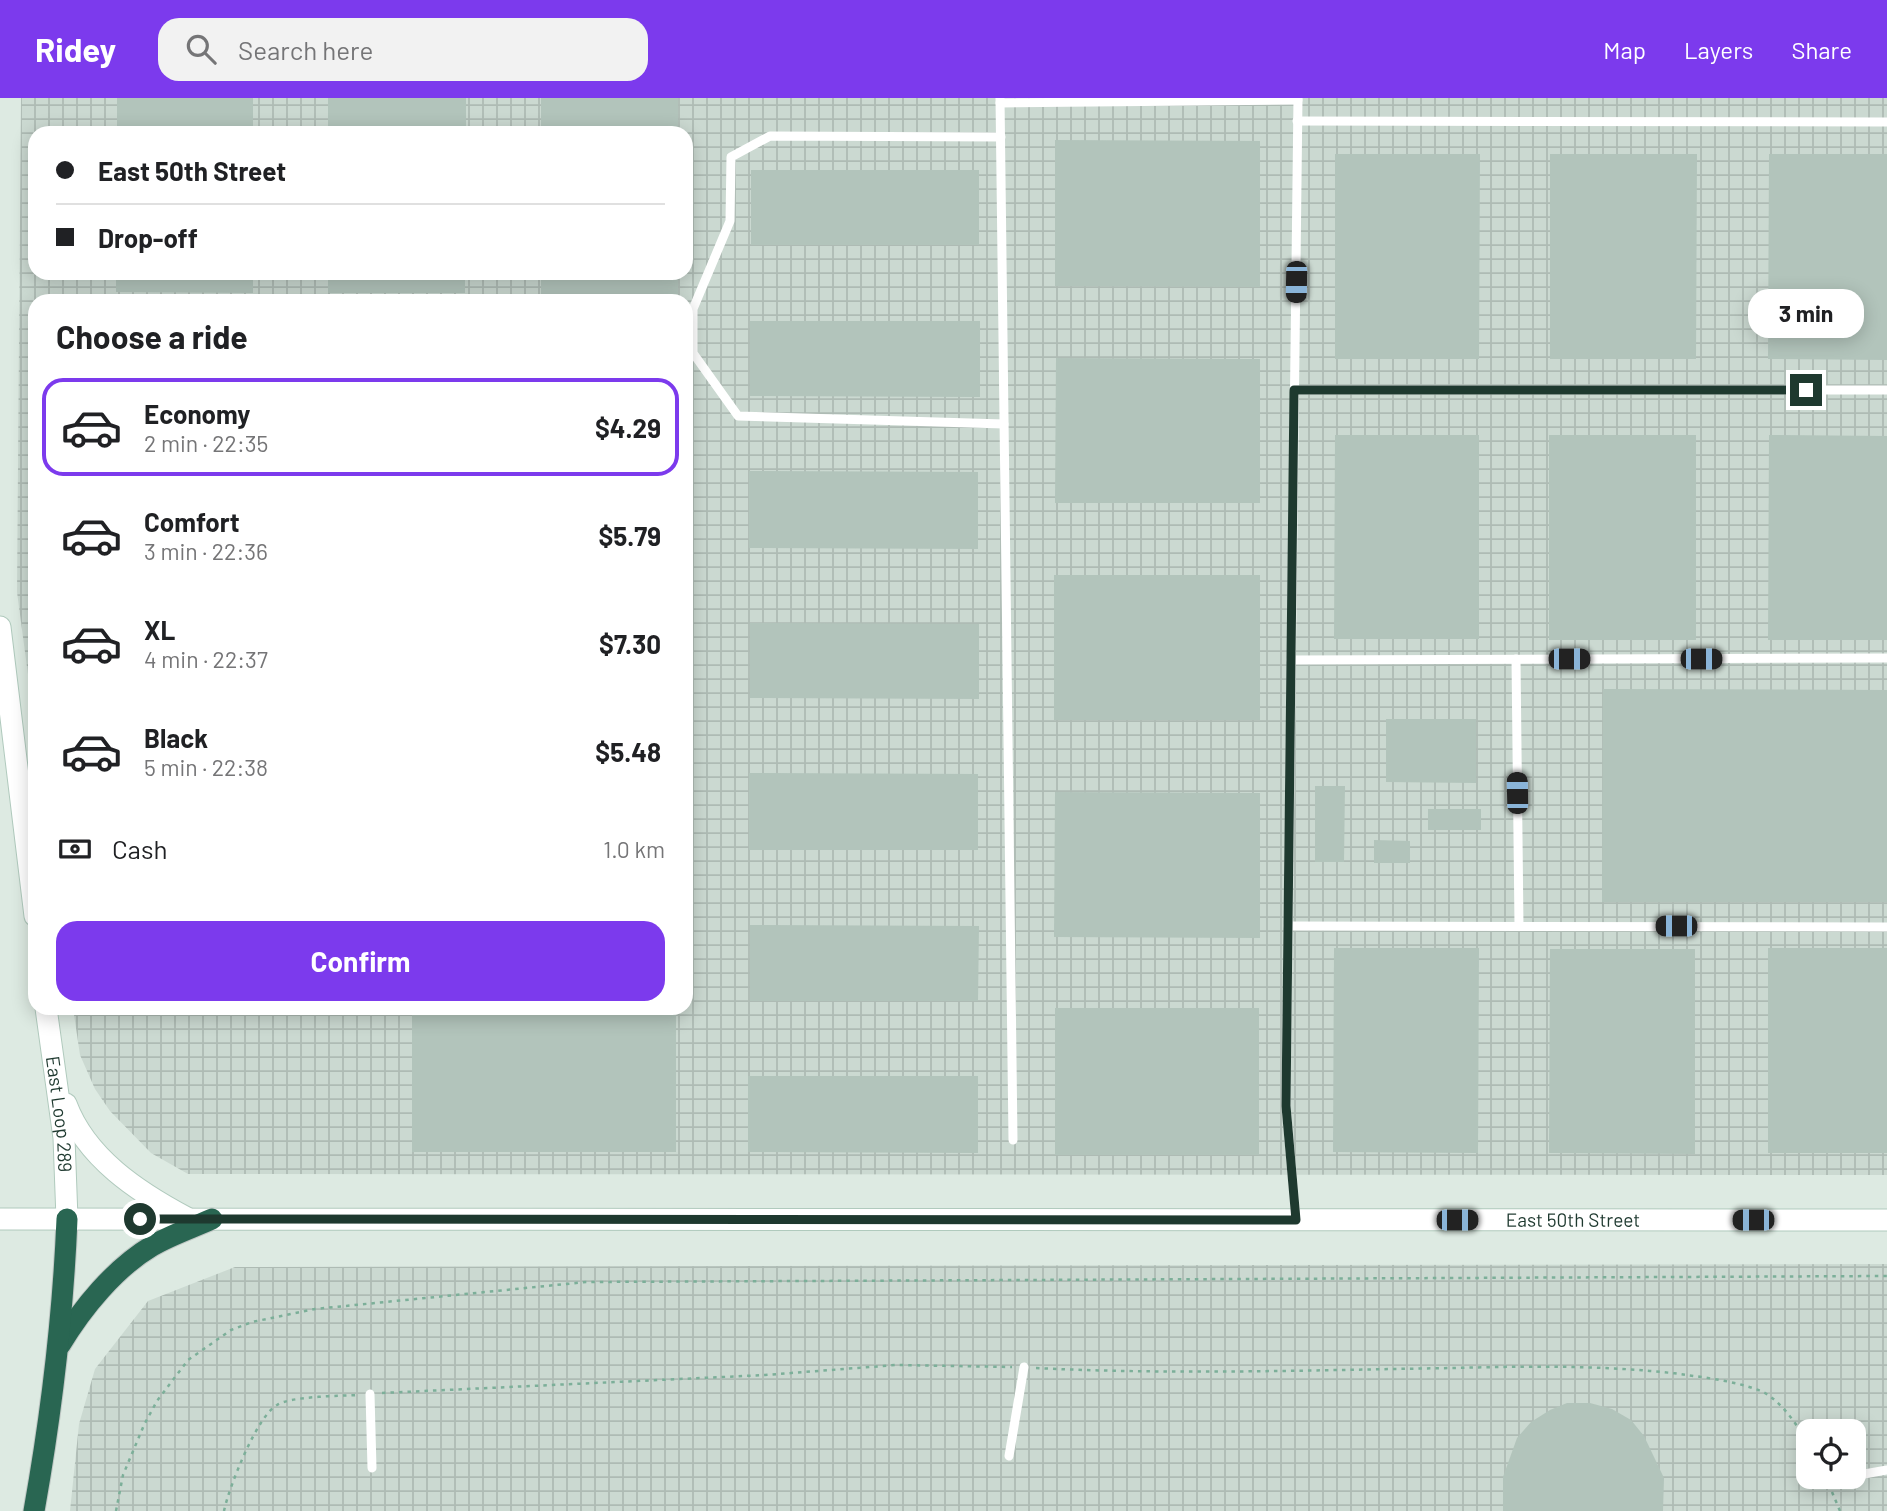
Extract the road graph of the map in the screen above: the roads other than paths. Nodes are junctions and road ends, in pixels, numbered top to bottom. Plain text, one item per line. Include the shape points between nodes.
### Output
1 (1297, 99) edge
2 (1000, 101) edge
3 (1297, 121) junction
4 (1887, 122) edge
5 (1001, 137) junction
6 (693, 309) edge
7 (693, 353) edge
8 (1294, 390) junction
9 (1887, 390) edge
10 (1004, 424) junction
11 (0, 627) edge
12 (1887, 658) edge
13 (1516, 659) junction
14 (1291, 660) junction
15 (28, 858) edge
16 (1288, 926) junction
17 (1519, 926) junction
18 (1887, 927) edge
19 (47, 1015) edge
20 (55, 1074) junction
21 (1013, 1140) dead end
22 (0, 1219) edge
23 (67, 1219) junction
24 (188, 1219) junction
25 (212, 1219) junction
26 (1296, 1220) junction
27 (1887, 1220) edge
28 (55, 1353) junction
29 (1024, 1367) road end
30 (370, 1394) road end
31 (1009, 1456) dead end
32 (372, 1468) dead end
33 (1887, 1470) edge
34 (1866, 1474) edge
35 (34, 1511) edge

1 - 2 lane
1 - 3 lane
2 - 5 lane
3 - 4 lane
3 - 8 lane
5 - 6 lane via 770,136 731,157 730,221
5 - 10 lane
7 - 10 lane via 738,416
8 - 9 lane
8 - 14 lane
10 - 21 lane
11 - 15 main road
12 - 13 lane
13 - 14 lane
13 - 17 lane
14 - 16 lane
16 - 17 lane
16 - 26 lane via 1286,1106
17 - 18 lane
19 - 20 main road, East Loop 289
20 - 23 main road, East Loop 289 via 64,1138
20 - 24 main road via 72,1121 91,1148 146,1196
22 - 23 main road, East 50th Street
23 - 24 main road, East 50th Street
23 - 28 highway
24 - 25 main road, East 50th Street
25 - 26 main road, East 50th Street
25 - 28 highway via 152,1246 120,1272 72,1326
26 - 27 main road, East 50th Street
28 - 35 highway
29 - 31 lane
30 - 32 lane
33 - 34 lane

